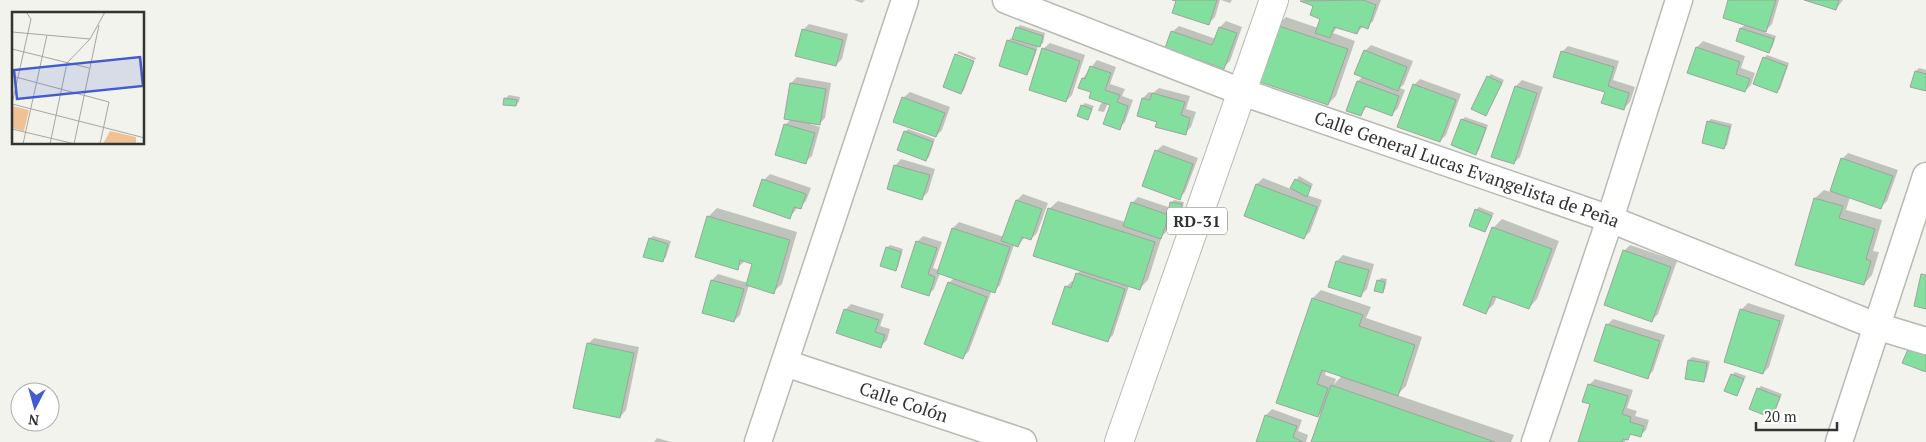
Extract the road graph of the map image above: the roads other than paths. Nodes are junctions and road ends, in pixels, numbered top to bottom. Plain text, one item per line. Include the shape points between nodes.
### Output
1 (905, 0) edge
2 (1006, 0) edge
3 (1274, 0) edge
4 (1679, 0) edge
5 (1242, 92) junction
6 (1926, 176) edge
7 (1610, 220) junction
8 (1876, 326) junction
9 (1926, 341) edge
10 (785, 363) junction
11 (758, 442) edge
12 (1023, 442) edge
13 (1118, 442) edge
14 (1535, 442) edge
15 (1839, 442) edge

1 - 10 street
2 - 5 street, Calle General Lucas Evangelista de Peña
3 - 5 main road, RD-31
4 - 7 street
5 - 7 street, Calle General Lucas Evangelista de Peña
5 - 13 main road, RD-31
6 - 8 street
7 - 8 street, Calle General Lucas Evangelista de Peña
7 - 14 street
8 - 9 street, Calle General Lucas Evangelista de Peña
8 - 15 street
10 - 11 street
10 - 12 street, Calle Colón

